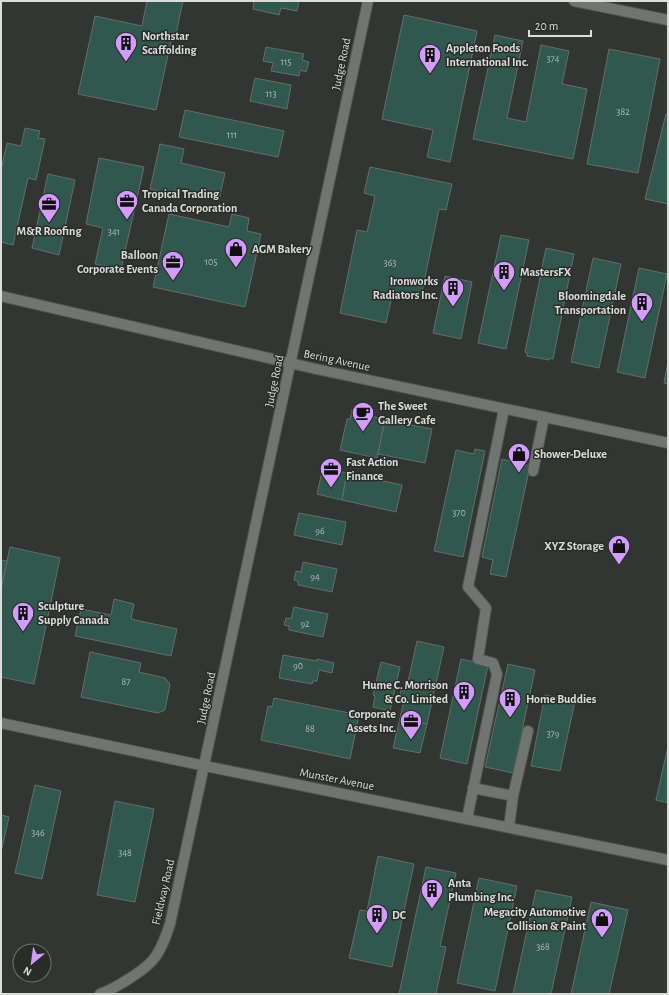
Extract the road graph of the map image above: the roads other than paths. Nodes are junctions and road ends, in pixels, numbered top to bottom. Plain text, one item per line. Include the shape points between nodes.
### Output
1 (368, 1) edge
2 (574, 1) edge
3 (668, 20) edge
4 (1, 296) edge
5 (291, 363) junction
6 (504, 409) junction
7 (544, 417) junction
8 (668, 443) edge
9 (533, 471) dead end
10 (1, 723) edge
11 (528, 732) dead end
12 (205, 766) junction
13 (473, 788) junction
14 (513, 796) junction
15 (467, 819) junction
16 (509, 827) junction
17 (668, 860) edge
18 (100, 994) edge

1 - 5 street, Judge Road
2 - 3 street
4 - 5 street, Bering Avenue
5 - 6 street, Bering Avenue
5 - 12 street, Judge Road
6 - 7 street, Bering Avenue
6 - 13 street via 468,587 486,608 478,659 493,663 497,674
7 - 8 street, Bering Avenue
7 - 9 street
10 - 12 street, Munster Avenue
11 - 14 street
12 - 15 street, Munster Avenue
12 - 18 street, Fieldway Road via 164,942 153,960
13 - 14 street
13 - 15 street
14 - 16 street
15 - 16 street, Munster Avenue
16 - 17 street, Munster Avenue

